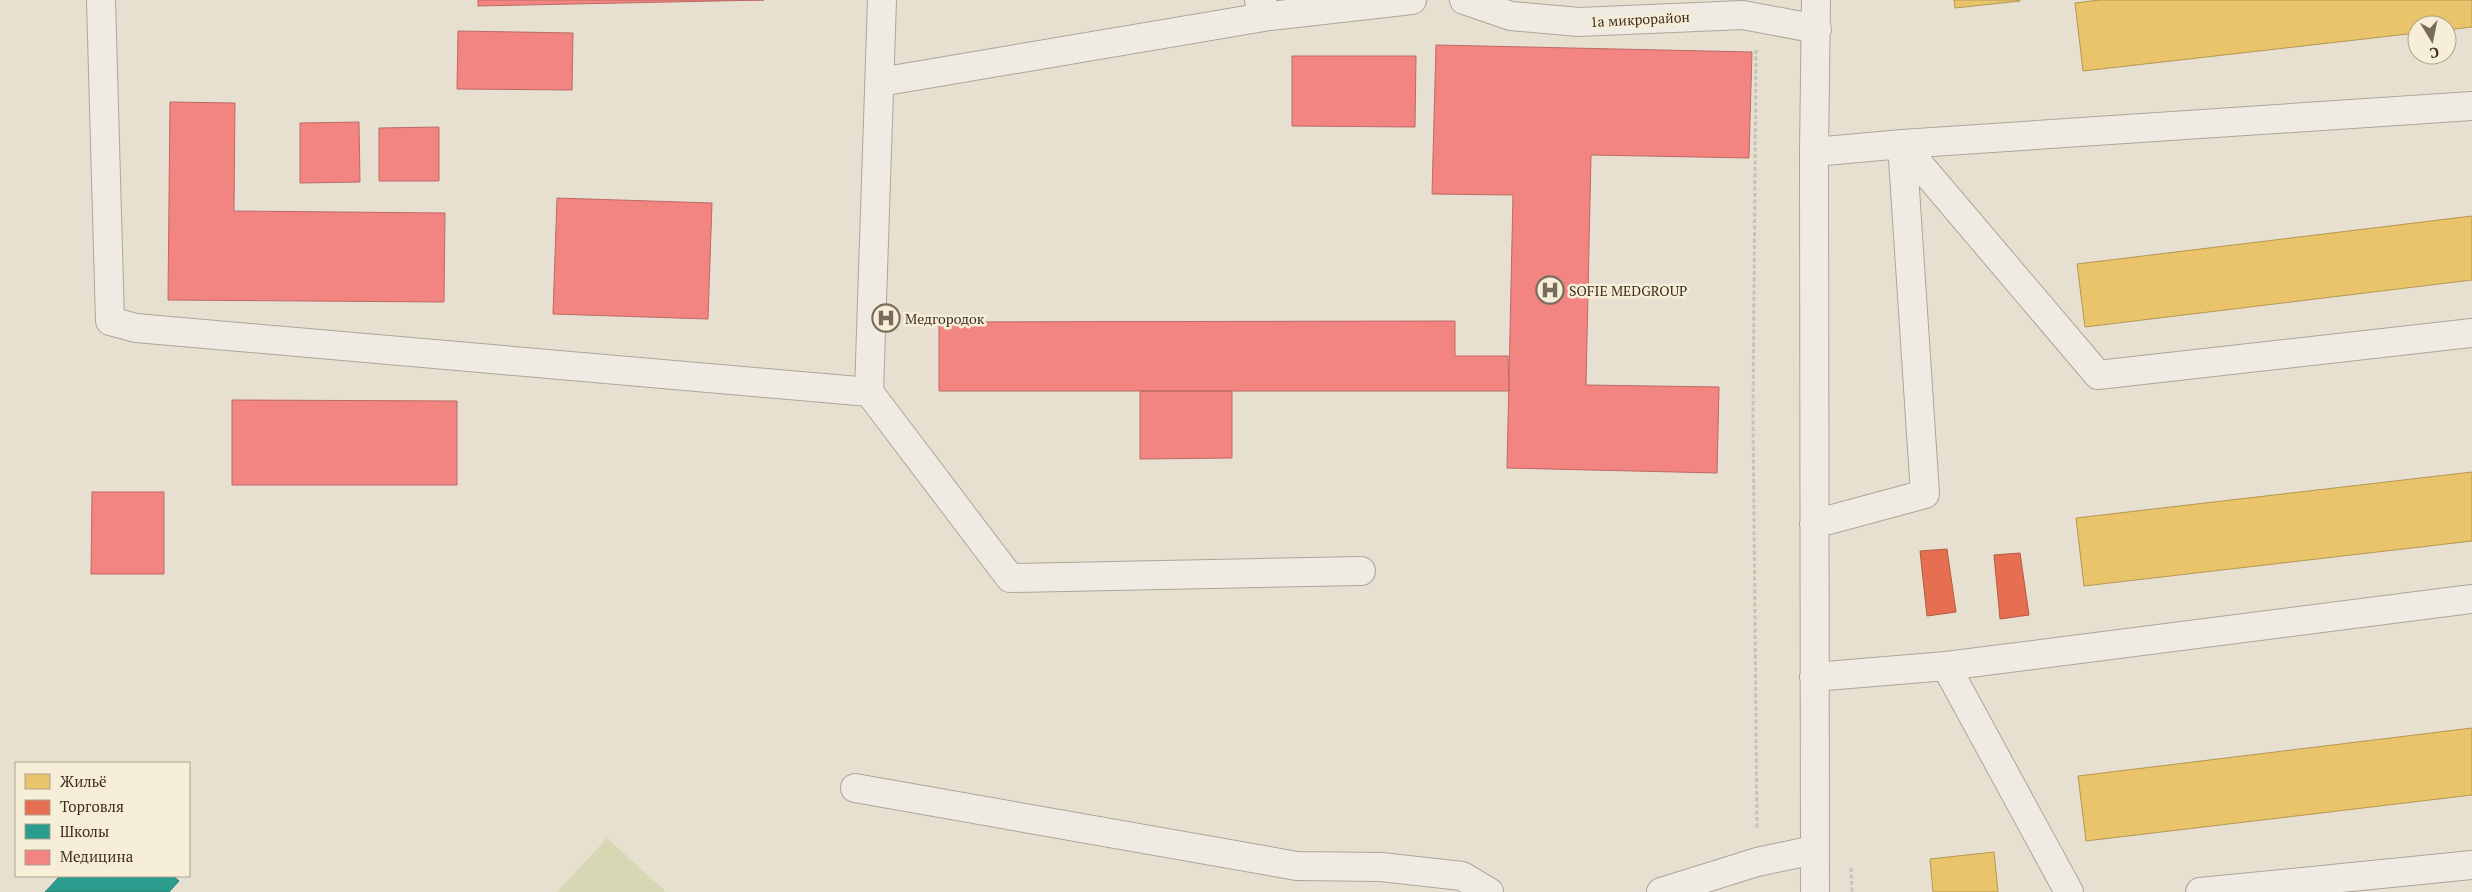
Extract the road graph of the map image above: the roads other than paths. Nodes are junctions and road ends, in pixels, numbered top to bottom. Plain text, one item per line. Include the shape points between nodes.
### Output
1 (101, 0) edge
2 (882, 0) edge
3 (1412, 0) edge
4 (1464, 0) edge
5 (1816, 0) edge
6 (1264, 8) edge
7 (1816, 29) junction
8 (880, 82) junction
9 (2472, 106) edge
10 (1902, 144) junction
11 (1814, 152) junction
12 (2472, 333) edge
13 (869, 392) junction
14 (1814, 524) junction
15 (1361, 572) dead end
16 (2472, 599) edge
17 (1946, 666) junction
18 (1814, 677) junction
19 (855, 788) dead end
20 (1814, 850) junction
21 (2472, 865) edge
22 (1489, 892) edge
23 (1660, 892) edge
24 (1815, 892) edge
25 (2069, 892) edge
26 (2200, 892) edge

1 - 13 street via 110,321 136,328
2 - 8 street
3 - 6 street
4 - 7 street, 1а микрорайон via 1511,16 1579,22 1743,14
5 - 7 street
6 - 8 street
7 - 11 street
8 - 13 street
9 - 10 street
10 - 11 street
10 - 12 street via 2098,376
10 - 14 street via 1925,494
11 - 14 street
13 - 15 street via 1010,578
14 - 18 street
16 - 17 street
17 - 18 street
17 - 25 street
18 - 20 street
19 - 22 street via 1297,866 1381,867 1462,876
20 - 23 street via 1757,862
20 - 24 street
21 - 26 street

